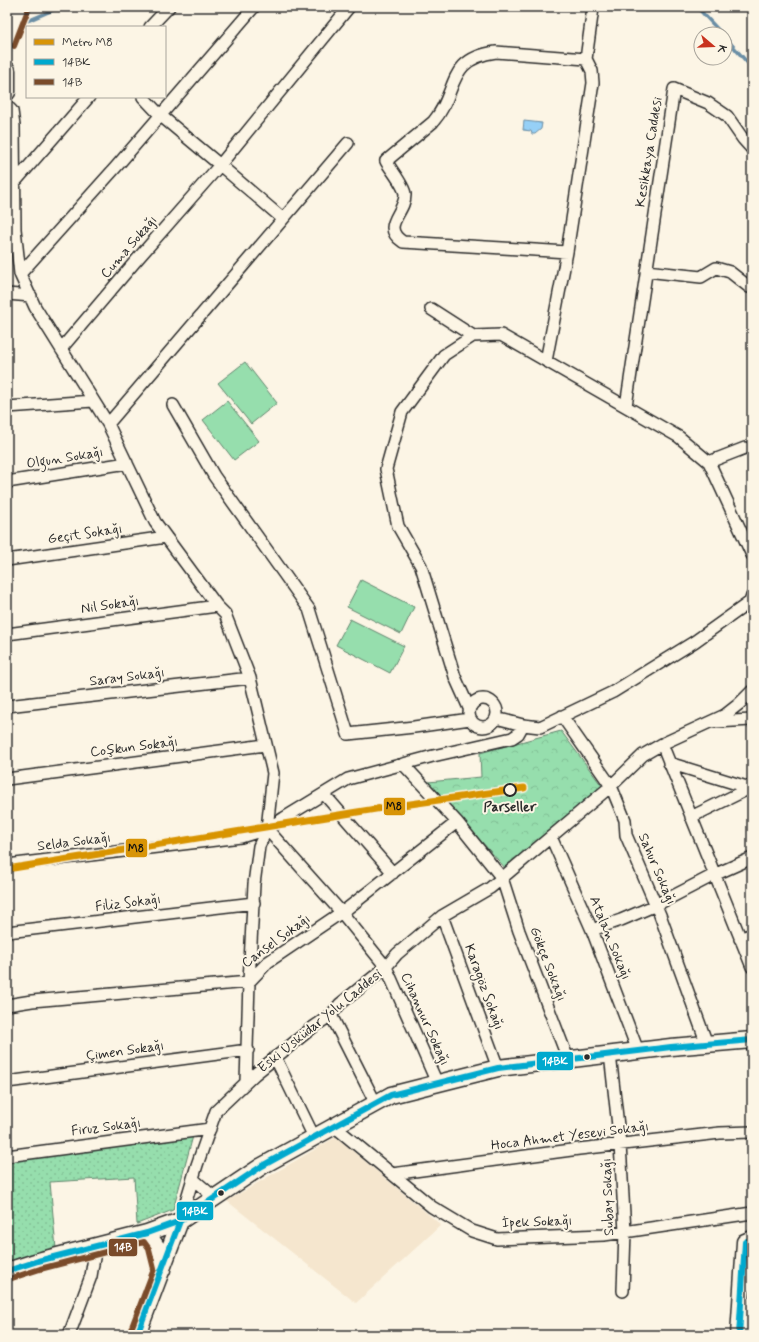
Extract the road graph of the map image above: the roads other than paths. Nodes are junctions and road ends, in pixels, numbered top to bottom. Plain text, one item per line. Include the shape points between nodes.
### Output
1 (21, 7) edge
2 (168, 7) edge
3 (254, 7) edge
4 (349, 7) edge
5 (593, 8) dead end
6 (151, 26) edge
7 (7, 43) edge
8 (586, 59) junction
9 (7, 70) edge
10 (7, 92) edge
11 (88, 98) edge
12 (144, 98) edge
13 (7, 106) edge
14 (160, 115) junction
15 (348, 143) dead end
16 (752, 149) edge
17 (220, 165) junction
18 (15, 182) junction
19 (283, 220) junction
20 (11, 228) edge
21 (567, 252) junction
22 (646, 271) junction
23 (20, 274) junction
24 (749, 287) dead end
25 (7, 294) edge
26 (30, 296) junction
27 (431, 309) dead end
28 (473, 336) junction
29 (61, 348) junction
30 (546, 361) junction
31 (94, 400) junction
32 (173, 405) dead end
33 (626, 406) junction
34 (7, 407) edge
35 (108, 424) junction
36 (745, 448) dead end
37 (709, 462) junction
38 (127, 464) junction
39 (7, 482) edge
40 (166, 537) junction
41 (752, 555) edge
42 (7, 560) edge
43 (752, 596) edge
44 (217, 606) junction
45 (7, 634) edge
46 (250, 678) junction
47 (752, 691) edge
48 (7, 706) edge
49 (469, 714) junction
50 (562, 716) junction
51 (496, 718) junction
52 (752, 720) edge
53 (710, 722) junction
54 (523, 726) junction
55 (662, 744) junction
56 (265, 746) junction
57 (669, 763) junction
58 (403, 764) junction
59 (7, 779) edge
60 (611, 786) junction
61 (324, 794) junction
62 (691, 817) junction
63 (457, 822) junction
64 (268, 829) junction
65 (551, 836) junction
66 (752, 858) edge
67 (7, 865) edge
68 (393, 873) junction
69 (714, 874) junction
70 (502, 878) junction
71 (254, 903) junction
72 (656, 905) junction
73 (342, 913) junction
74 (442, 916) junction
75 (592, 930) junction
76 (7, 932) edge
77 (752, 934) edge
78 (740, 939) junction
79 (386, 967) junction
80 (752, 968) edge
81 (249, 982) junction
82 (7, 1005) edge
83 (331, 1015) junction
84 (752, 1040) edge
85 (708, 1044) junction
86 (248, 1050) junction
87 (638, 1051) junction
88 (610, 1054) junction
89 (275, 1057) junction
90 (568, 1059) junction
91 (498, 1068) junction
92 (7, 1082) edge
93 (246, 1082) junction
94 (438, 1083) junction
95 (376, 1104) junction
96 (334, 1126) junction
97 (210, 1129) junction
98 (752, 1132) edge
99 (314, 1137) junction
100 (620, 1144) junction
101 (7, 1156) edge
102 (392, 1174) junction
103 (193, 1179) junction
104 (215, 1198) junction
105 (752, 1213) edge
106 (180, 1221) junction
107 (625, 1232) junction
108 (146, 1233) junction
109 (752, 1239) edge
110 (96, 1246) junction
111 (162, 1270) junction
112 (7, 1271) edge
113 (623, 1291) dead end
114 (69, 1335) edge
115 (137, 1335) edge
116 (739, 1335) edge

1 - 7 street
2 - 6 street
3 - 14 street
4 - 17 street, Cuma Sokağı
5 - 8 street
8 - 21 street via 592,71 593,83
8 - 21 street via 496,52 476,57 456,76 438,117 386,162 405,194 392,228 397,239 402,242
9 - 10 street
11 - 18 street
12 - 14 street
13 - 18 street via 12,111 14,126
14 - 17 street
14 - 23 street
15 - 19 street
16 - 22 street, Kesikkaya Caddesi via 727,116 708,103 674,89
17 - 19 street
17 - 29 street, Cuma Sokağı
18 - 20 street
19 - 35 street
20 - 23 street
21 - 30 street
22 - 24 street via 701,278 716,268 730,272
22 - 33 street, Kesikkaya Caddesi
23 - 26 street
25 - 26 street
26 - 29 street
27 - 28 street
28 - 30 street via 501,335
28 - 49 street via 444,354 402,412 386,469 398,526 421,566
29 - 31 street
30 - 33 street
31 - 34 street
31 - 35 street
32 - 49 street via 214,476 309,609 348,734 414,727
33 - 37 street via 679,437
35 - 38 street
36 - 37 street
37 - 41 street
38 - 39 street, Olgun Sokağı
38 - 40 street via 154,522
40 - 42 street, Geçit Sokağı
40 - 44 street
43 - 50 street via 750,602 694,642 613,692
44 - 45 street, Nil Sokağı
44 - 46 street via 225,614
46 - 48 street, Saray Sokağı
46 - 56 street
47 - 53 street, Eski Üsküdar Yolu Caddesi via 732,710
49 - 51 street via 478,727 489,726
49 - 51 street via 476,700 488,699 496,707
50 - 54 street via 540,727
50 - 60 street, Sahur Sokağı
51 - 54 street
52 - 53 street
53 - 55 street, Eski Üsküdar Yolu Caddesi
54 - 58 street via 512,738
55 - 57 street
55 - 60 street, Eski Üsküdar Yolu Caddesi via 643,755
56 - 59 street, Coşkun Sokağı
56 - 64 street via 273,773
57 - 62 street
57 - 62 street via 750,788
58 - 61 street via 348,779
58 - 63 street
60 - 65 street, Eski Üsküdar Yolu Caddesi
60 - 72 street, Sahur Sokağı via 625,820 626,835
61 - 64 street
61 - 68 street
62 - 69 street
63 - 68 street, Cansel Sokağı
63 - 70 street
64 - 67 street, Selda Sokağı via 241,837
64 - 71 street via 259,846
64 - 73 street
65 - 70 street, Eski Üsküdar Yolu Caddesi
65 - 75 street, Atalan Sokağı
66 - 69 street
68 - 73 street, Cansel Sokağı
69 - 72 street
69 - 78 street
70 - 74 street, Eski Üsküdar Yolu Caddesi via 490,888
70 - 90 street, Gökçe Sokağı via 519,931
71 - 76 street, Filiz Sokağı
71 - 81 street
72 - 75 street
72 - 85 street, Sahur Sokağı
73 - 79 street, Cihannur Sokağı
73 - 81 street, Cansel Sokağı via 268,962
74 - 79 street, Eski Üsküdar Yolu Caddesi via 397,954
74 - 91 street, Karagöz Sokağı
75 - 87 street, Atalan Sokağı
77 - 78 street
78 - 80 street
79 - 83 street, Eski Üsküdar Yolu Caddesi via 340,1004
79 - 94 street, Cihannur Sokağı
81 - 82 street, Cansel Sokağı
81 - 86 street
83 - 89 street, Eski Üsküdar Yolu Caddesi
83 - 95 street
84 - 85 street
85 - 87 street
86 - 92 street, Çimen Sokağı
86 - 93 street
87 - 88 street
88 - 90 street
88 - 100 street, Subay Sokağı
89 - 93 street, Eski Üsküdar Yolu Caddesi
89 - 99 street
90 - 91 street
91 - 94 street
93 - 97 street, Eski Üsküdar Yolu Caddesi via 216,1111
94 - 95 street via 392,1095
95 - 96 street
96 - 99 street
96 - 102 street, İpek Sokağı
97 - 101 street, Firuz Sokağı
97 - 103 street, Eski Üsküdar Yolu Caddesi
98 - 100 street, Hoca Ahmet Yesevi Sokağı
99 - 104 street via 262,1166
100 - 102 street, Hoca Ahmet Yesevi Sokağı
100 - 107 street, Subay Sokağı
102 - 107 street, İpek Sokağı via 432,1207 472,1231 497,1239
103 - 104 street
103 - 106 street, Eski Üsküdar Yolu Caddesi
104 - 106 street
105 - 107 street, İpek Sokağı
106 - 108 street
106 - 111 street, Eski Üsküdar Yolu Caddesi
107 - 113 street, Subay Sokağı
108 - 110 street
108 - 111 street via 156,1246
109 - 116 street via 746,1242
110 - 112 street
110 - 114 street via 91,1276
111 - 115 street, Eski Üsküdar Yolu Caddesi

